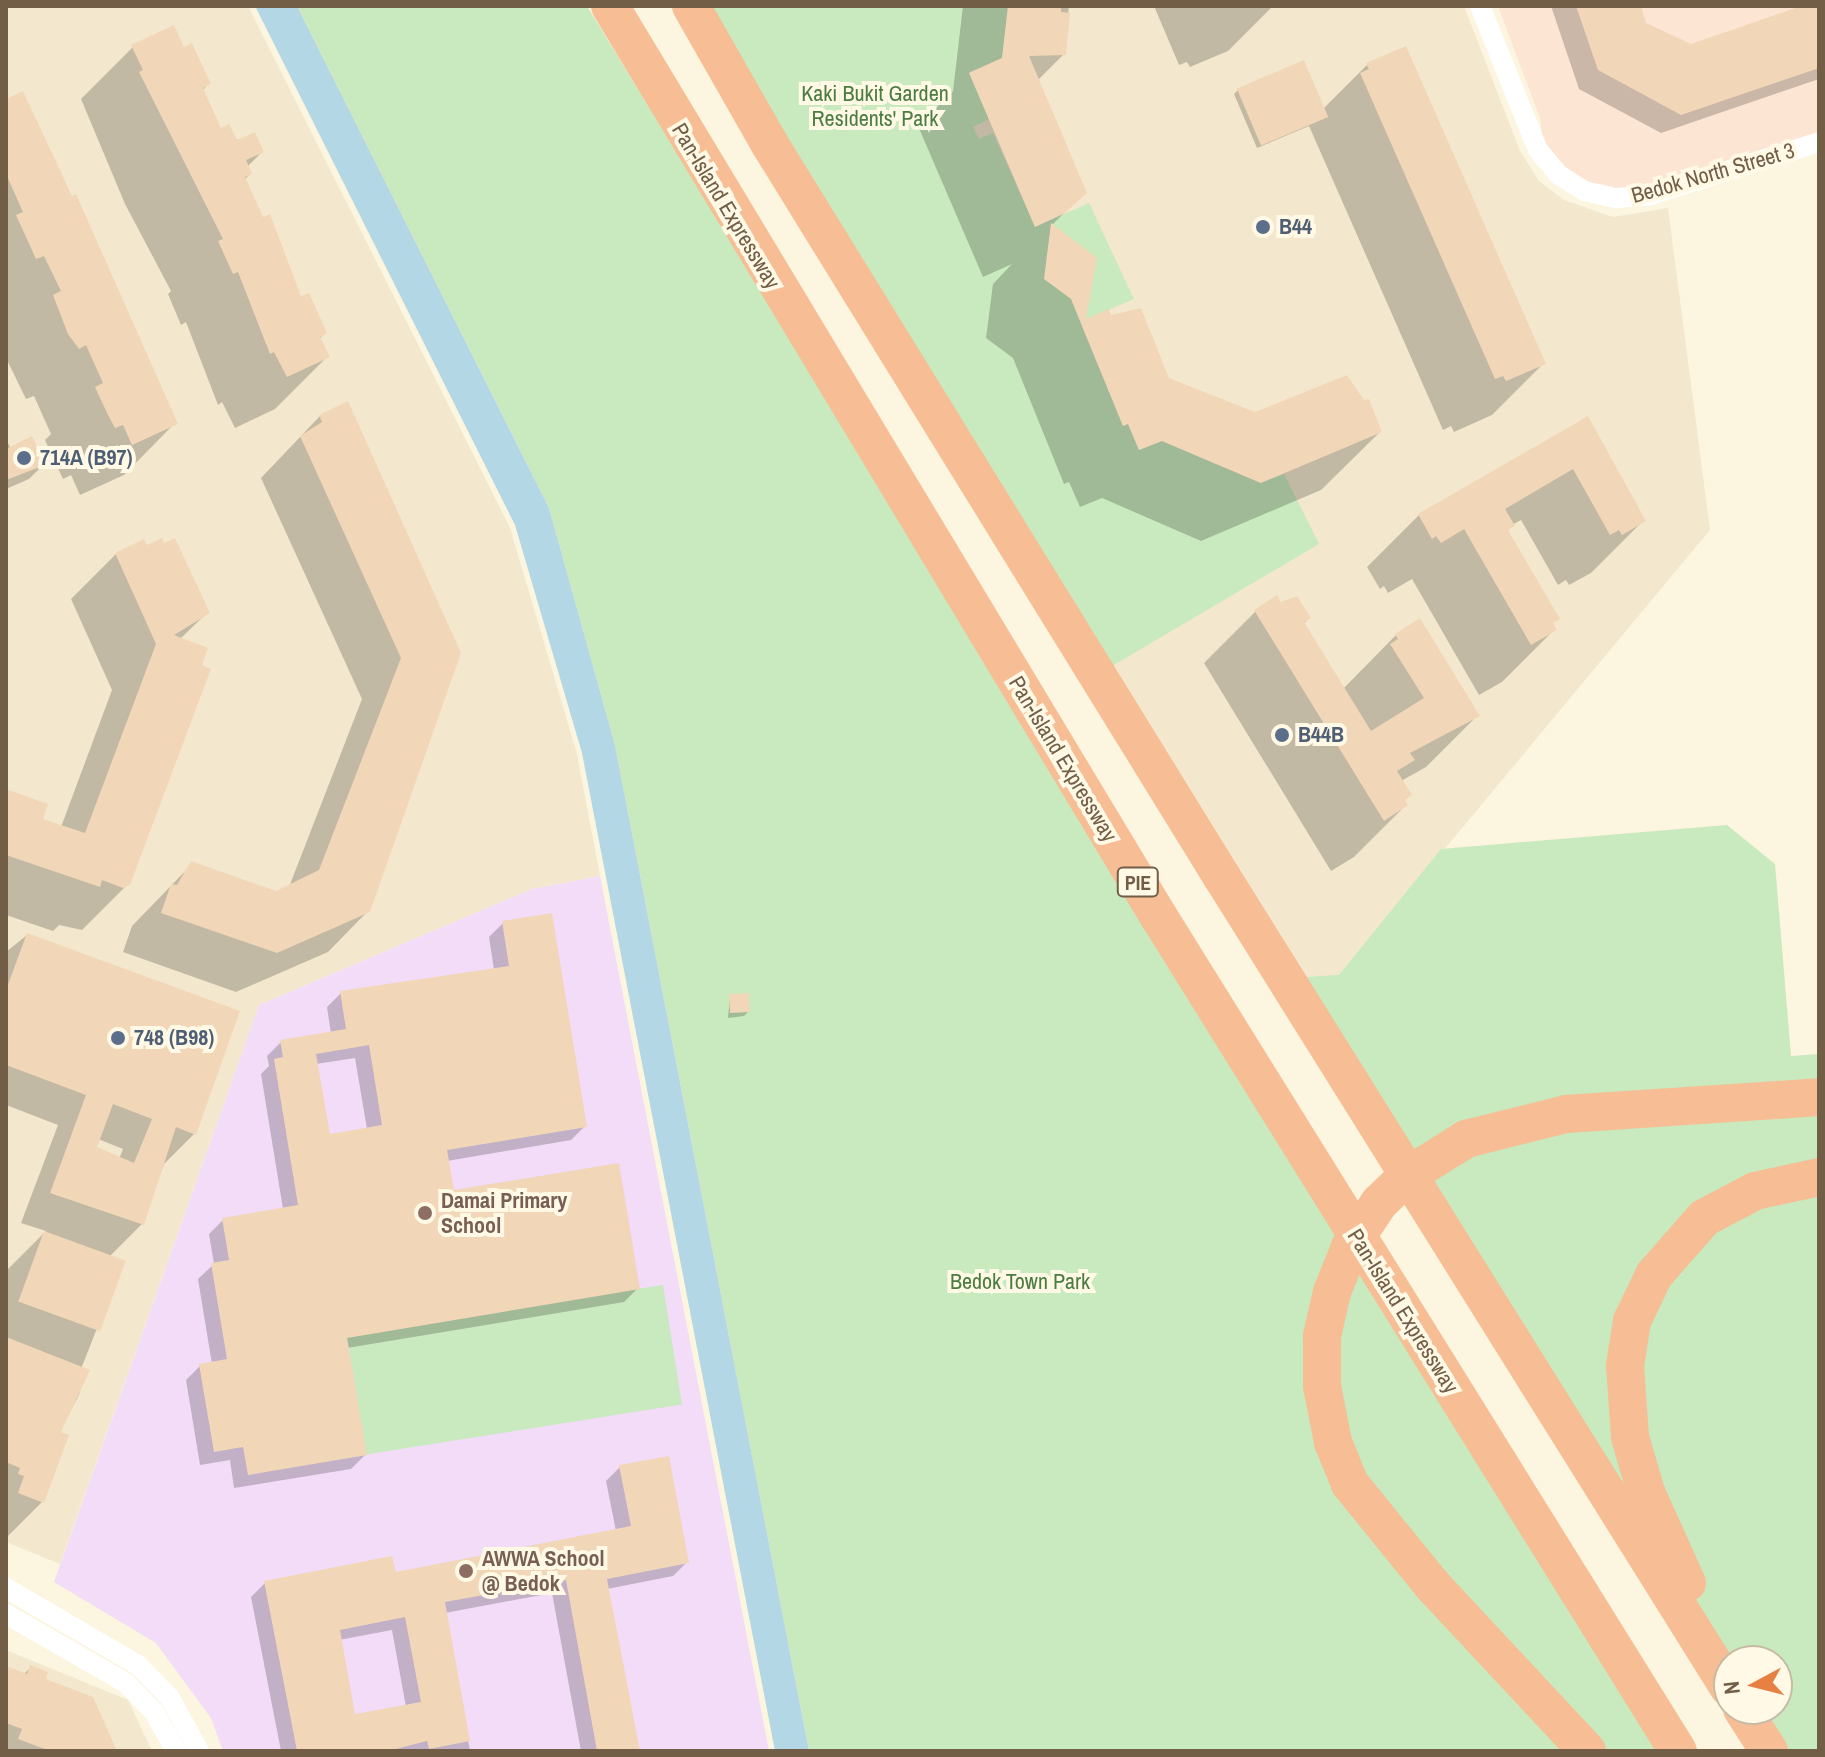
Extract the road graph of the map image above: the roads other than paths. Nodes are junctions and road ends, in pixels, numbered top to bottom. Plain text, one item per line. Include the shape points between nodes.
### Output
1 (610, 6) edge
2 (691, 6) edge
3 (1480, 6) edge
4 (1819, 142) edge
5 (1819, 1097) edge
6 (1819, 1177) edge
7 (6, 1588) edge
8 (6, 1614) edge
9 (1716, 1645) edge
10 (1713, 1662) edge
11 (176, 1751) edge
12 (199, 1751) edge
13 (1587, 1751) edge
14 (1678, 1751) edge

1 - 14 highway, Pan-Island Expressway / PIE via 1159,917
2 - 10 highway via 769,143
3 - 4 street, Bedok North Street 3 via 1538,150 1559,175 1585,191 1616,198 1647,196
5 - 13 highway via 1551,1116 1480,1133 1423,1164 1379,1203 1350,1247 1325,1319 1321,1378 1333,1442 1361,1500 1433,1586
6 - 9 highway via 1755,1191 1704,1218 1649,1283 1627,1342 1626,1408 1637,1466
7 - 12 street via 138,1665 170,1698
8 - 11 street via 126,1683 154,1712

